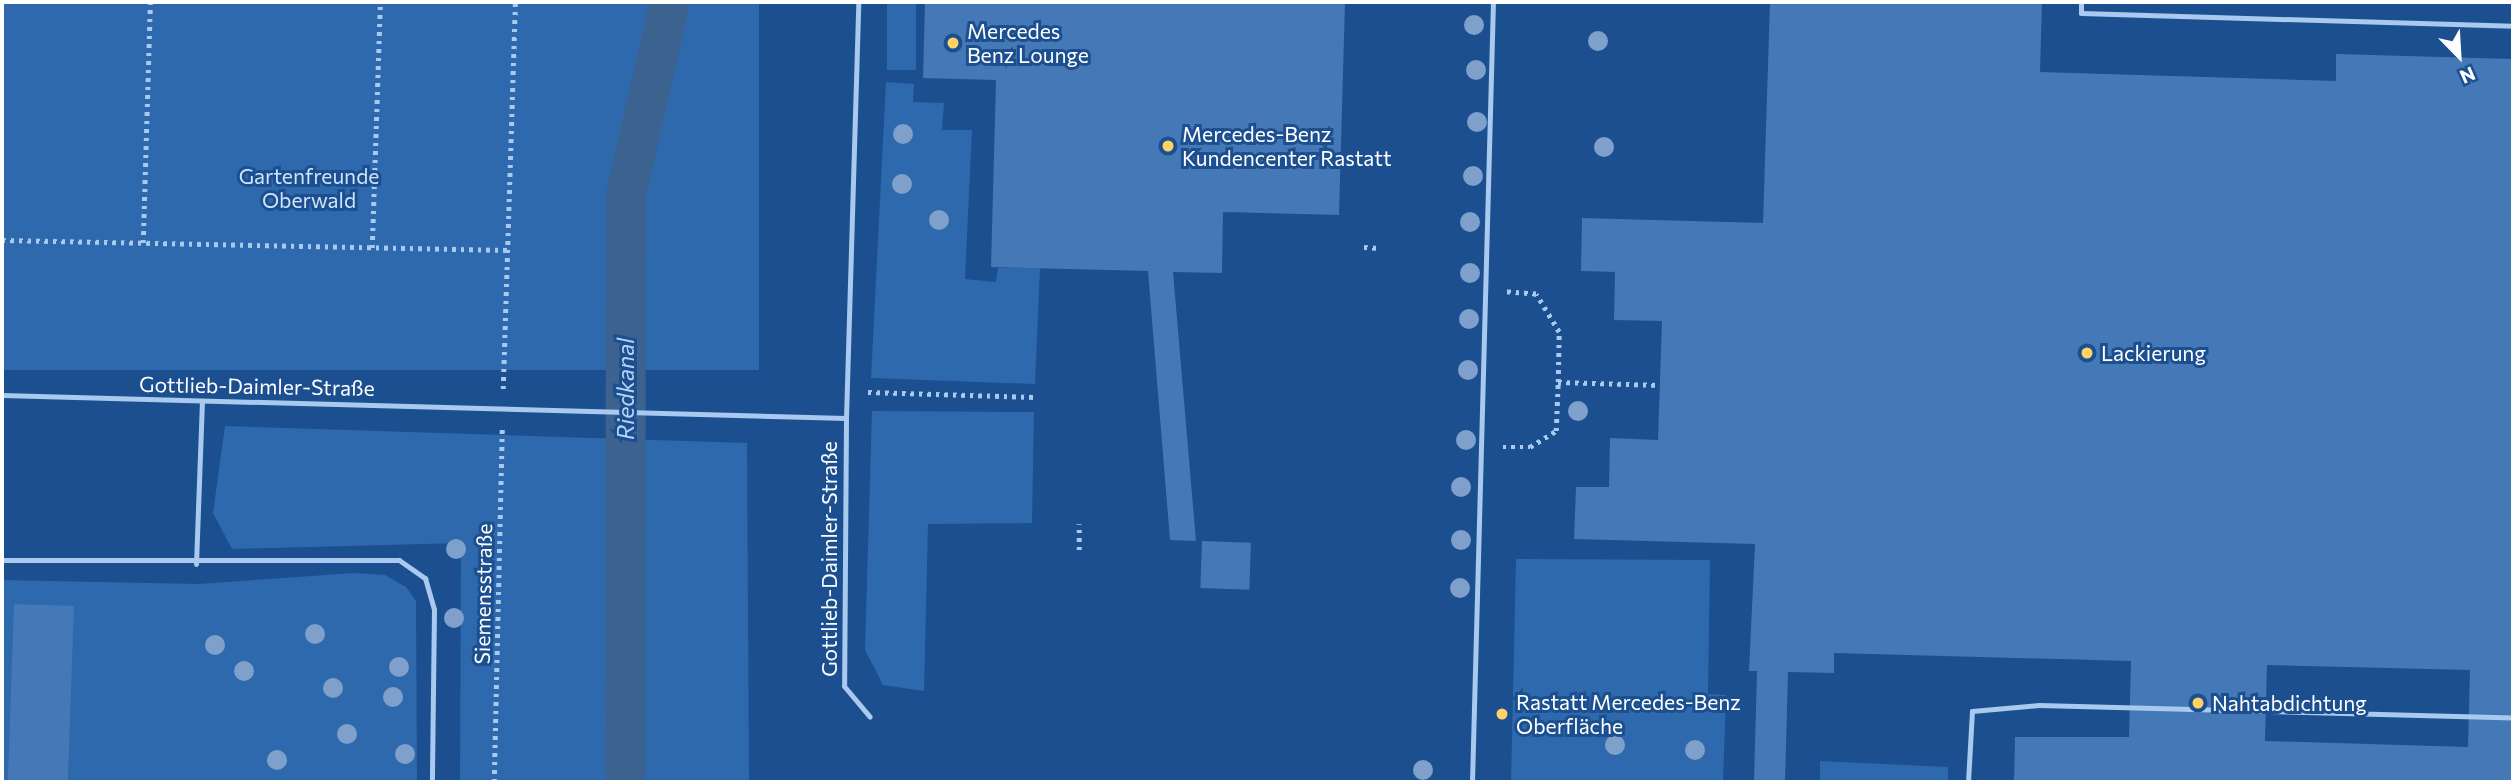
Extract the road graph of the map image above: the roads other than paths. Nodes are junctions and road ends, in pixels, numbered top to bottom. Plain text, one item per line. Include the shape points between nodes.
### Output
1 (858, 2) edge
2 (1493, 2) edge
3 (2081, 2) edge
4 (2513, 26) edge
5 (2, 395) edge
6 (202, 401) junction
7 (846, 418) junction
8 (2, 560) edge
9 (196, 564) junction
10 (870, 717) dead end
11 (2513, 717) edge
12 (432, 782) edge
13 (1472, 782) edge
14 (1968, 782) edge

1 - 7 lane
2 - 13 lane
3 - 4 lane via 2081,13
5 - 6 lane, Gottlieb-Daimler-Straße
6 - 7 lane, Gottlieb-Daimler-Straße
6 - 9 lane
7 - 10 lane, Gottlieb-Daimler-Straße via 844,687
8 - 9 lane
9 - 12 lane via 399,560 425,578 434,609
11 - 14 lane via 2039,705 1972,711

